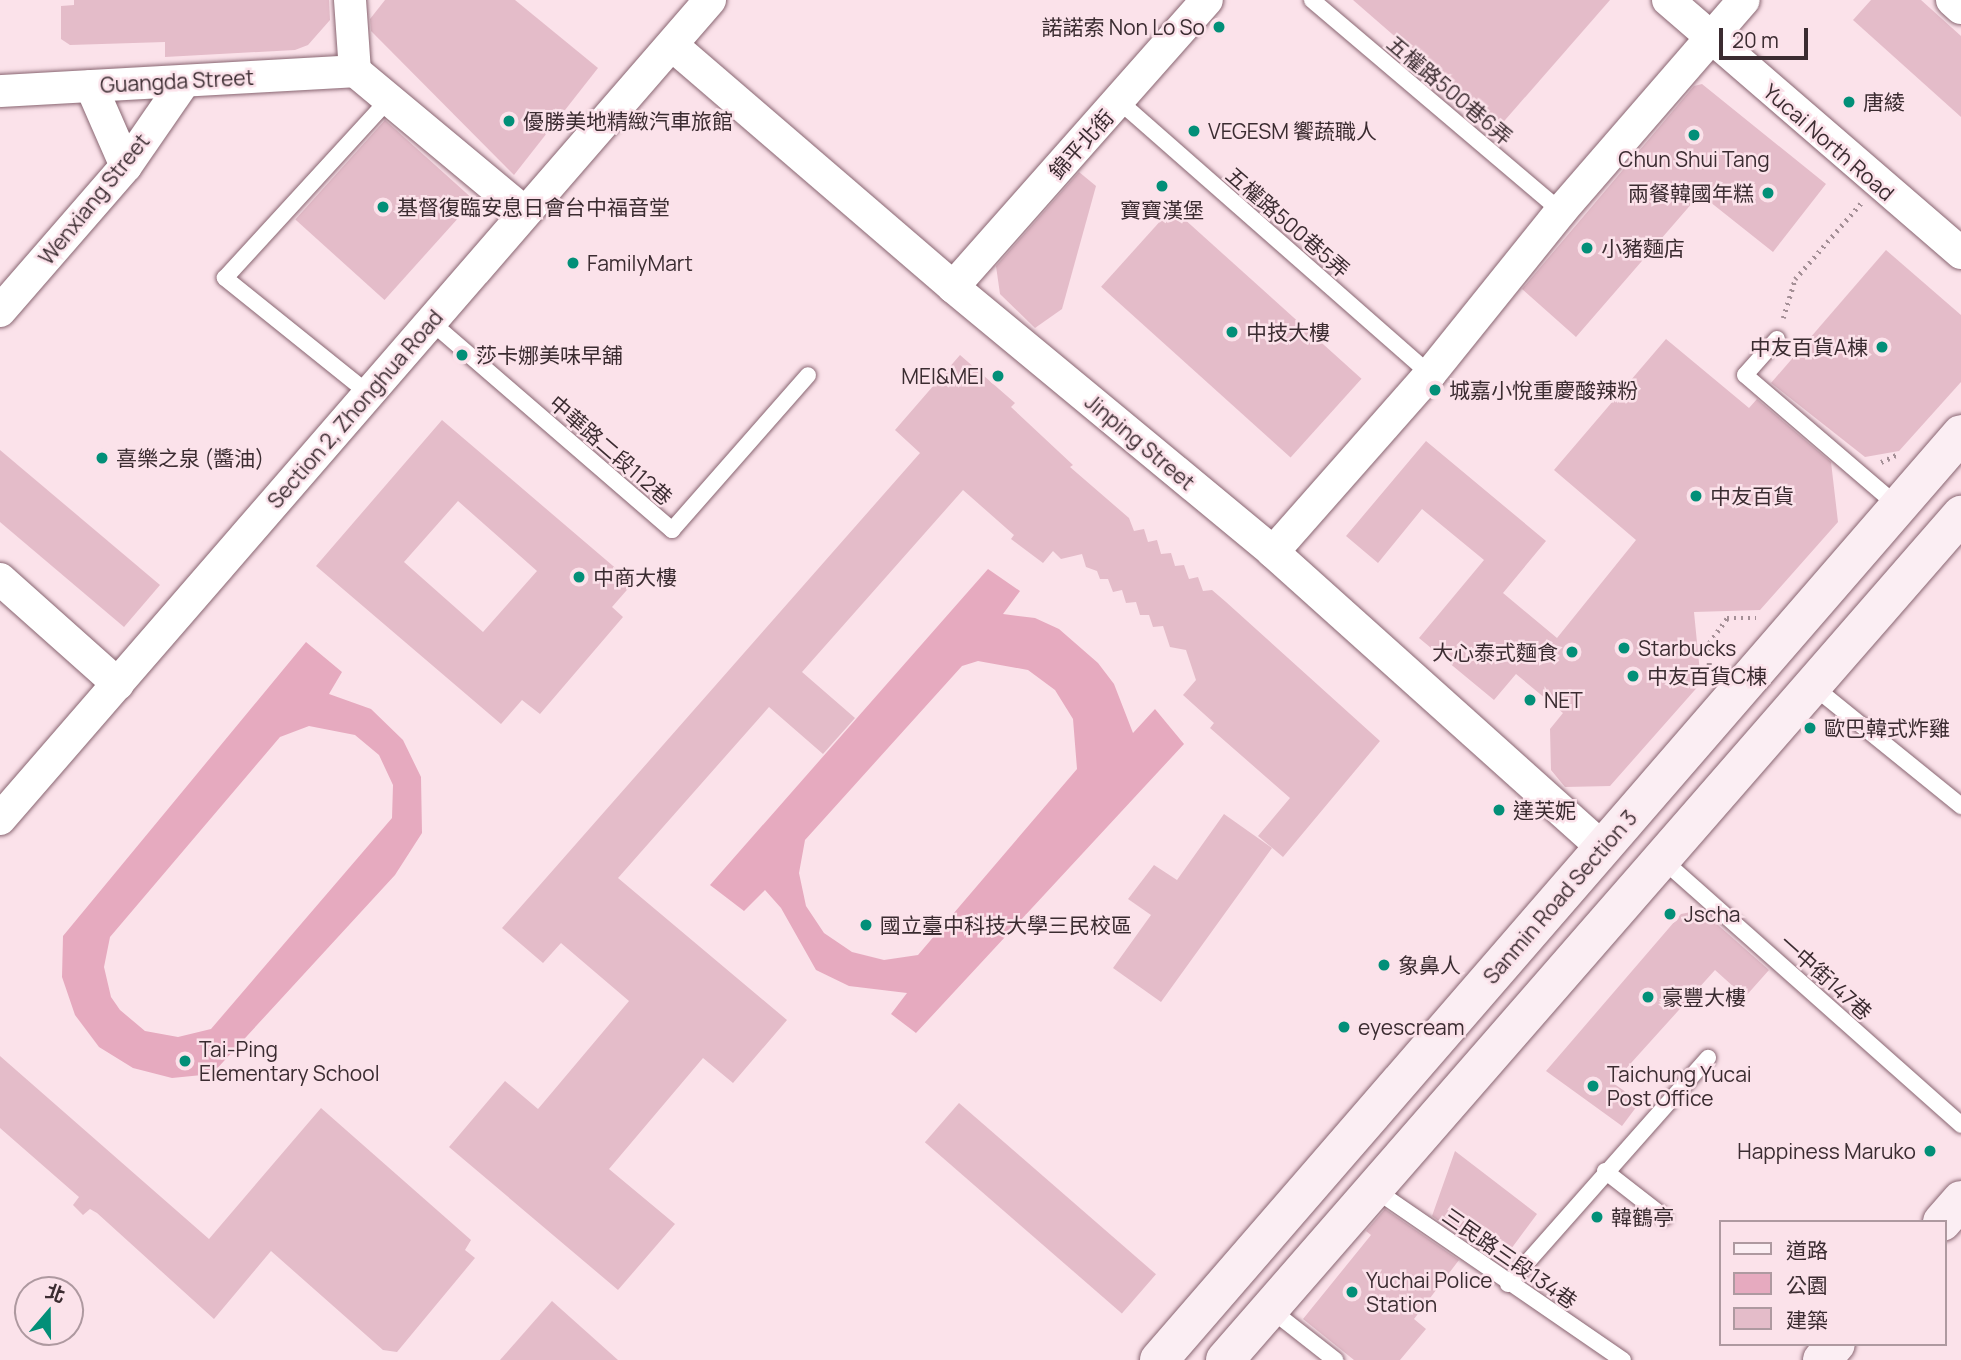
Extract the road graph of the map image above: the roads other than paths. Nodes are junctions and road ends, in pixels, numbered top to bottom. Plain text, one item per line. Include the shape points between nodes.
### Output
1 (351, 0) edge
2 (710, 0) edge
3 (1207, 0) edge
4 (1312, 0) edge
5 (1668, 0) edge
6 (1744, 0) edge
7 (1952, 0) edge
8 (1961, 8) edge
9 (1711, 38) junction
10 (672, 45) junction
11 (355, 71) junction
12 (184, 82) junction
13 (91, 86) junction
14 (0, 91) edge
15 (389, 99) junction
16 (1119, 101) junction
17 (126, 166) junction
18 (1562, 211) junction
19 (524, 212) junction
20 (1961, 253) edge
21 (953, 288) junction
22 (0, 311) edge
23 (430, 321) junction
24 (1777, 339) road end
25 (1430, 374) junction
26 (808, 375) dead end
27 (368, 393) junction
28 (1961, 434) edge
29 (1898, 506) junction
30 (1961, 515) edge
31 (1273, 552) junction
32 (0, 579) edge
33 (118, 684) junction
34 (1813, 686) junction
35 (1961, 806) edge
36 (0, 819) edge
37 (1602, 847) junction
38 (1663, 860) junction
39 (1708, 1058) dead end
40 (1961, 1125) edge
41 (1605, 1171) junction
42 (1374, 1189) junction
43 (1961, 1200) edge
44 (1664, 1217) dead end
45 (1944, 1220) edge
46 (1508, 1284) junction
47 (1270, 1309) junction
48 (1834, 1346) edge
49 (1159, 1360) edge
50 (1225, 1360) edge
51 (1335, 1360) edge
52 (1623, 1360) edge
53 (1822, 1360) edge

1 - 11 street
2 - 10 street, Section 2, Zhonghua Road
3 - 16 street, 錦平北街
4 - 18 lane, 五權路500巷6弄
5 - 9 street, Yucai North Road
6 - 9 street
7 - 8 street
9 - 18 street
9 - 20 street, Yucai North Road
10 - 19 street, Section 2, Zhonghua Road
10 - 21 street, Jinping Street
11 - 12 street, Guangda Street
11 - 15 street
12 - 13 street, Guangda Street
12 - 17 street, Wenxiang Street
13 - 14 street, Guangda Street
13 - 17 street
15 - 19 street
15 - 27 lane via 225,278
16 - 21 street, 錦平北街
16 - 25 lane, 五權路500巷5弄
17 - 22 street, Wenxiang Street
18 - 25 street
19 - 23 street, Section 2, Zhonghua Road
21 - 31 street, Jinping Street
23 - 26 lane, 中華路二段112巷 via 671,530
23 - 27 street, Section 2, Zhonghua Road
24 - 29 lane via 1745,375
25 - 31 street
27 - 33 street, Section 2, Zhonghua Road
28 - 29 main road, Sanmin Road Section 3
29 - 37 main road, Sanmin Road Section 3
30 - 34 main road
31 - 37 street, Jinping Street
32 - 33 street
33 - 36 street, Section 2, Zhonghua Road
34 - 35 lane
34 - 38 main road
37 - 49 main road, Sanmin Road Section 3
38 - 40 lane, 一中街147巷
38 - 42 main road
39 - 41 lane
41 - 44 lane
41 - 46 lane
42 - 46 lane, 三民路三段134巷
42 - 47 main road
43 - 45 main road
46 - 52 lane, 三民路三段134巷
47 - 50 main road
47 - 51 lane
48 - 53 main road

